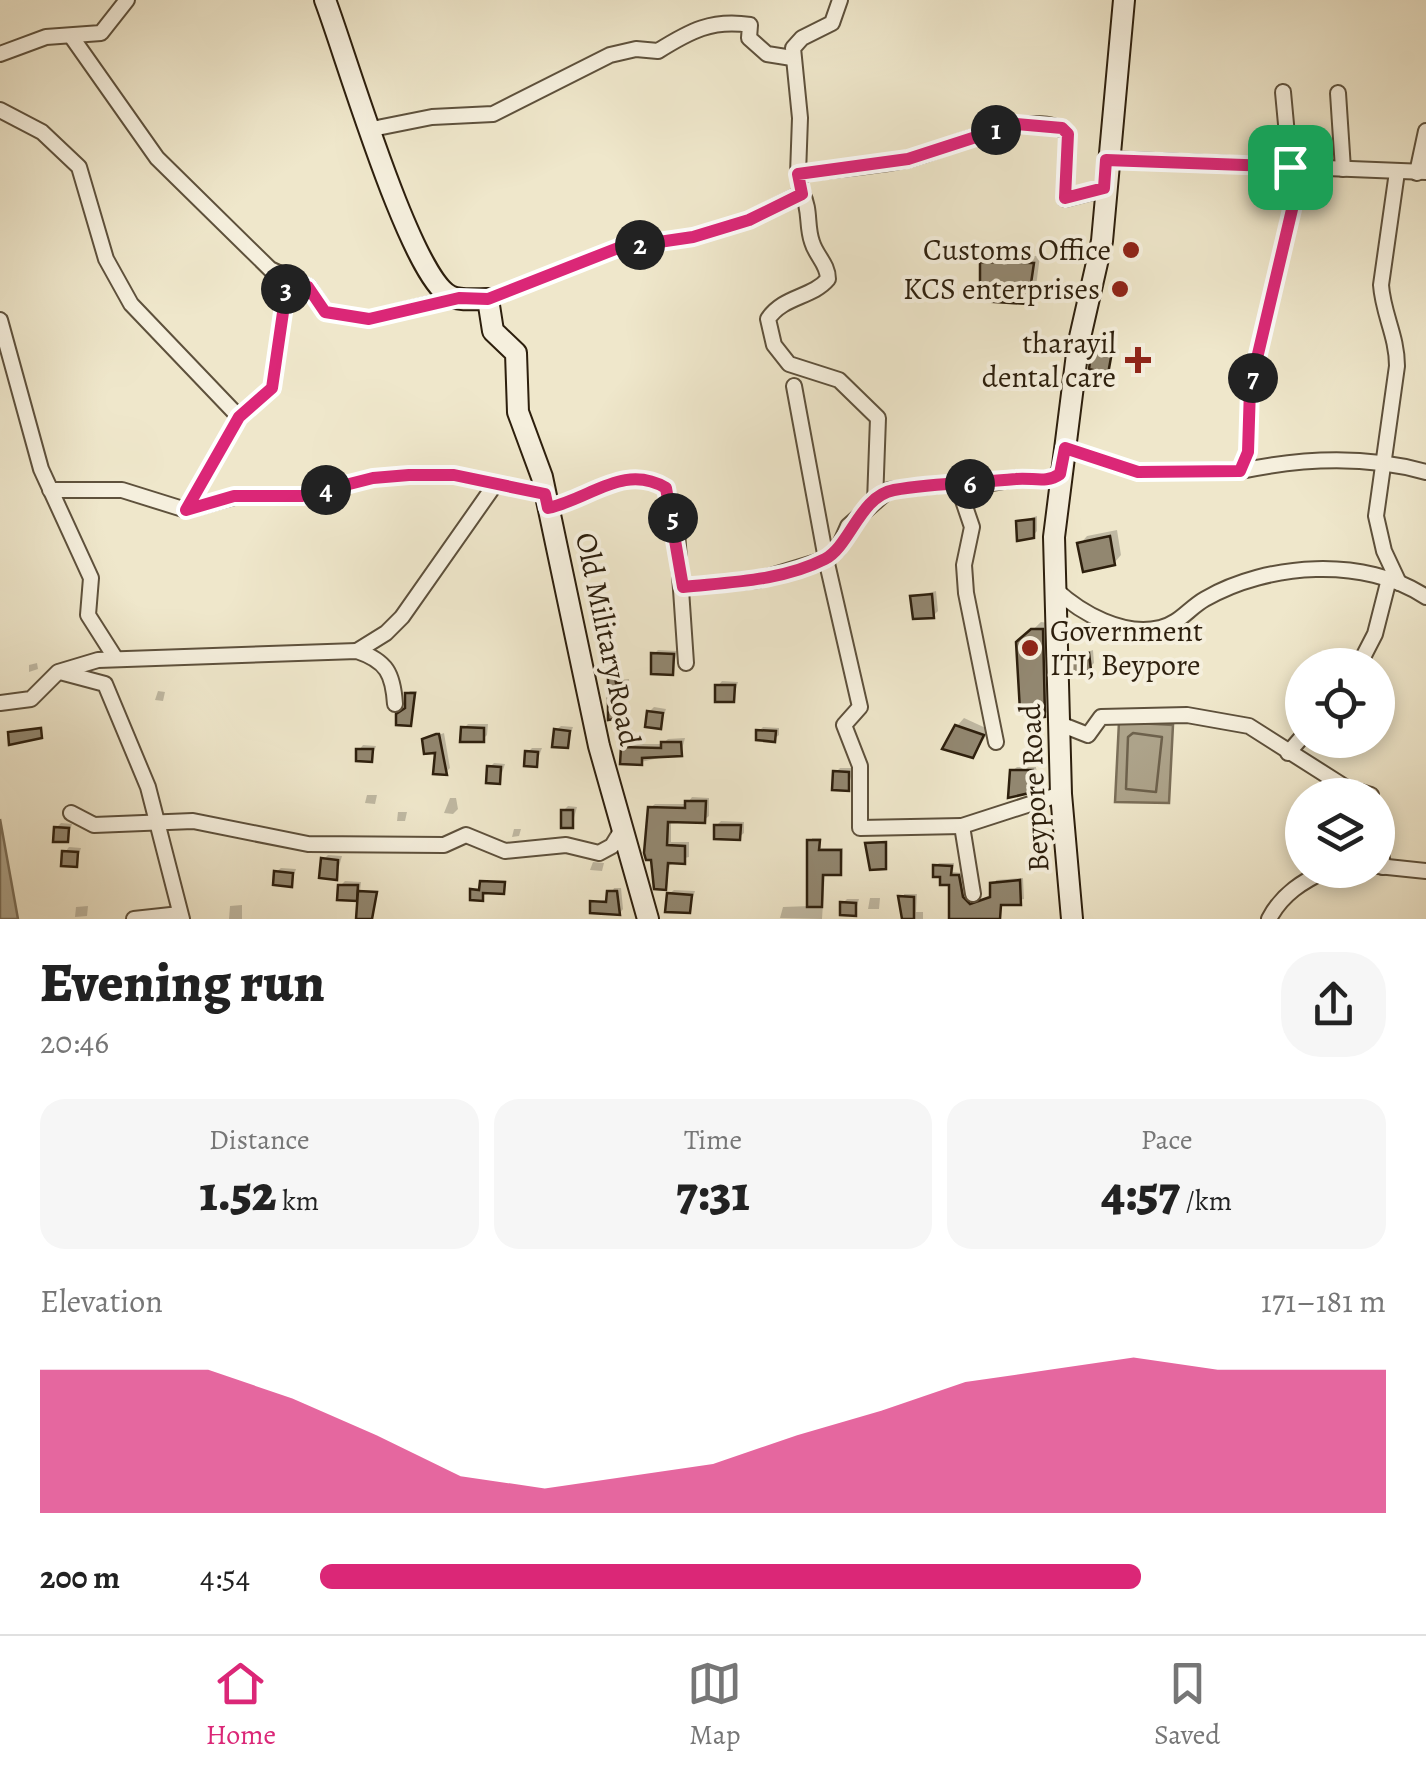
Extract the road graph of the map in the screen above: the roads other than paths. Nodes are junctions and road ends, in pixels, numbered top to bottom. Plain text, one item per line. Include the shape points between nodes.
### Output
1 (127, 0) edge
2 (324, 0) edge
3 (840, 0) edge
4 (1124, 0) edge
5 (71, 36) junction
6 (0, 54) edge
7 (792, 58) junction
8 (1283, 92) dead end
9 (1338, 93) dead end
10 (0, 110) edge
11 (372, 129) junction
12 (1426, 132) edge
13 (1106, 160) junction
14 (1296, 167) junction
15 (1343, 169) junction
16 (1397, 172) junction
17 (1422, 172) edge
18 (798, 174) junction
19 (1104, 188) junction
20 (802, 194) junction
21 (288, 278) junction
22 (455, 297) junction
23 (488, 299) junction
24 (0, 320) edge
25 (794, 386) dead end
26 (239, 417) junction
27 (1065, 451) junction
28 (1387, 460) junction
29 (1240, 471) junction
30 (1426, 472) edge
31 (957, 482) junction
32 (494, 486) junction
33 (50, 490) junction
34 (547, 501) junction
35 (875, 502) junction
36 (186, 510) junction
37 (826, 558) junction
38 (1394, 581) junction
39 (683, 587) junction
40 (1056, 590) junction
41 (1426, 597) edge
42 (1368, 648) edge
43 (357, 651) junction
44 (116, 659) junction
45 (686, 663) dead end
46 (58, 672) junction
47 (0, 703) edge
48 (394, 704) dead end
49 (1060, 724) junction
50 (996, 742) dead end
51 (1285, 751) edge
52 (1297, 758) edge
53 (1331, 778) edge
54 (1062, 794) junction
55 (71, 814) dead end
56 (157, 820) junction
57 (962, 826) junction
58 (624, 828) junction
59 (1395, 868) edge
60 (1426, 871) edge
61 (1296, 888) edge
62 (972, 894) dead end
63 (181, 916) edge
64 (134, 919) edge
65 (648, 919) edge
66 (1072, 919) edge
67 (1269, 919) edge

1 - 5 street via 101,33
2 - 11 main road
3 - 7 street via 832,23 802,38
4 - 13 main road, Beypore Road
5 - 6 street
5 - 21 street via 157,158 270,270
7 - 11 street via 757,48 750,24 723,20 658,51 610,56 493,114
7 - 18 street
8 - 14 street
9 - 15 street
10 - 26 street via 42,132 78,167 106,259 131,304
11 - 22 main road via 401,222 436,284
12 - 17 street
13 - 14 street
13 - 19 main road, Beypore Road
14 - 15 street
14 - 29 street via 1250,388 1248,452
15 - 16 street
16 - 17 street
16 - 28 street via 1381,285 1397,342
18 - 19 street via 908,159 1016,124 1068,134 1065,198
18 - 20 street
19 - 27 main road, Beypore Road via 1102,241 1078,346
20 - 23 street via 749,220 618,248
20 - 35 street via 812,245 828,280 790,298 768,319 774,345 789,364 839,380 874,410
21 - 22 street via 341,318 369,319
21 - 26 street via 272,388
22 - 23 main road
23 - 34 main road, Old Military Road via 492,332 516,354 518,412
24 - 33 street
25 - 37 street
26 - 36 street
27 - 29 street via 1138,472
27 - 31 street via 1060,474 1051,480
27 - 40 main road, Beypore Road via 1054,538
28 - 29 street via 1294,460
28 - 30 street
28 - 38 street via 1376,516
31 - 35 street via 889,490
31 - 50 street via 972,528 966,593
32 - 34 street
32 - 36 street via 454,475 409,475 302,496 234,496
32 - 43 street via 402,616
33 - 36 street via 122,490
33 - 44 street via 91,578 88,615
34 - 39 street via 616,480 653,480 666,488
34 - 58 main road, Old Military Road via 595,730
35 - 37 street
37 - 39 street via 758,580
37 - 57 street via 860,707 844,725 860,766 860,828
38 - 40 street via 1317,569 1274,575 1144,630 1077,610
38 - 41 street
38 - 42 street
39 - 45 street
40 - 49 main road, Beypore Road
43 - 44 street
43 - 48 street via 391,672
44 - 46 street
46 - 47 street via 31,699
46 - 56 street via 105,684
49 - 51 street via 1088,735 1101,717 1224,720 1249,726
49 - 54 main road, Beypore Road
52 - 53 street
54 - 57 street
54 - 66 main road, Beypore Road
55 - 56 street via 94,825
56 - 58 street via 355,846 444,844 466,835 520,852 566,845 598,853
56 - 63 street
57 - 62 street
58 - 65 main road, Old Military Road
59 - 60 street
61 - 67 street
63 - 64 street

